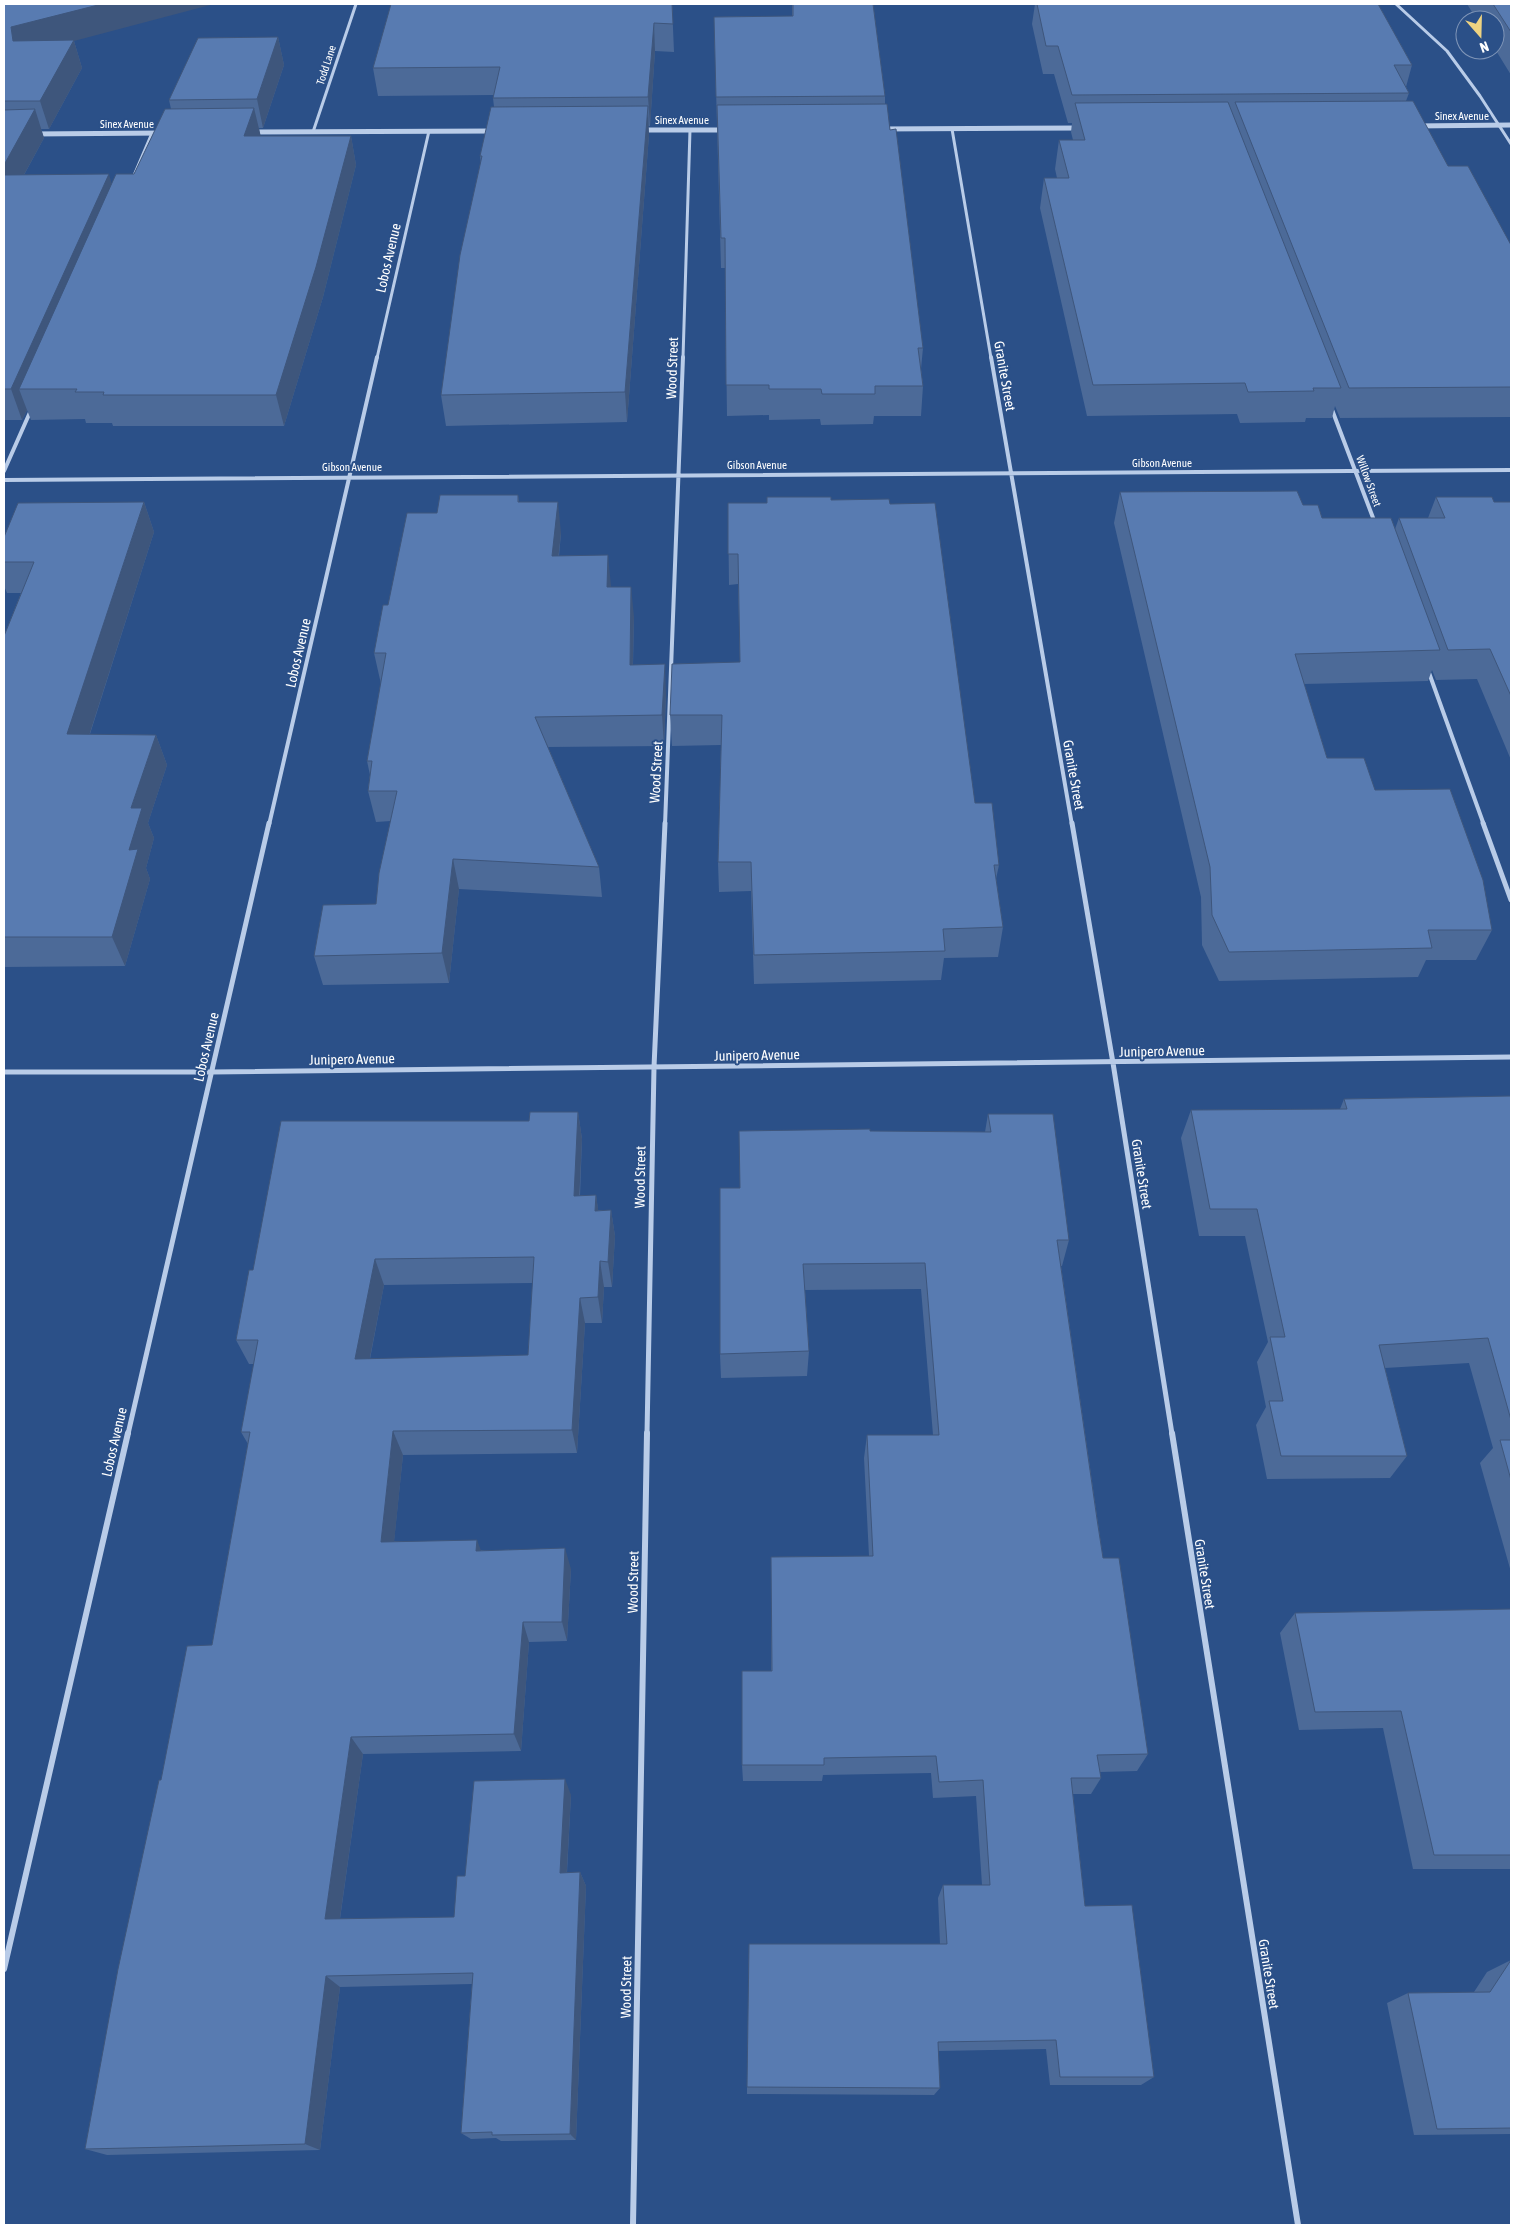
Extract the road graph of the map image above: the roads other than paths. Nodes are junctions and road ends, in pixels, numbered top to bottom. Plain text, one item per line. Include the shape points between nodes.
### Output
1 (356, 4) edge
2 (1396, 4) edge
3 (1500, 125) junction
4 (1412, 126) edge
5 (1511, 126) edge
6 (1088, 128) edge
7 (874, 129) edge
8 (952, 129) junction
9 (632, 130) edge
10 (690, 130) junction
11 (739, 130) edge
12 (429, 131) junction
13 (506, 131) edge
14 (247, 132) edge
15 (313, 132) junction
16 (171, 133) edge
17 (24, 134) edge
18 (152, 134) junction
19 (1511, 144) edge
20 (128, 188) edge
21 (1331, 406) edge
22 (32, 407) edge
23 (1511, 470) edge
24 (4, 471) edge
25 (1356, 471) junction
26 (1011, 473) junction
27 (680, 474) junction
28 (350, 476) junction
29 (4, 480) edge
30 (1376, 527) edge
31 (1427, 667) edge
32 (1511, 900) edge
33 (1511, 1057) edge
34 (1112, 1063) junction
35 (654, 1067) junction
36 (4, 1072) edge
37 (212, 1072) junction
38 (4, 1969) edge
39 (633, 2225) edge
40 (1298, 2225) edge

1 - 15 street, Todd Lane
2 - 3 street via 1447,51
3 - 4 street, Sinex Avenue
3 - 5 street, Sinex Avenue
3 - 19 street
6 - 8 street
7 - 8 street
8 - 26 street, Granite Street
9 - 10 street, Sinex Avenue
10 - 11 street, Sinex Avenue
10 - 27 street, Wood Street
12 - 13 street
12 - 15 street
12 - 28 street, Lobos Avenue
14 - 15 street
16 - 18 street, Sinex Avenue
17 - 18 street, Sinex Avenue
18 - 20 street
21 - 25 street, Willow Street
22 - 24 street
23 - 25 street, Gibson Avenue
25 - 26 street, Gibson Avenue
25 - 30 street, Willow Street
26 - 27 street, Gibson Avenue
26 - 34 street, Granite Street
27 - 28 street, Gibson Avenue
27 - 35 street, Wood Street
28 - 29 street, Gibson Avenue
28 - 37 street, Lobos Avenue
31 - 32 street
33 - 34 street, Junipero Avenue
34 - 35 street, Junipero Avenue
34 - 40 street, Granite Street
35 - 37 street, Junipero Avenue
35 - 39 street, Wood Street
36 - 37 street, Junipero Avenue
37 - 38 street, Lobos Avenue

